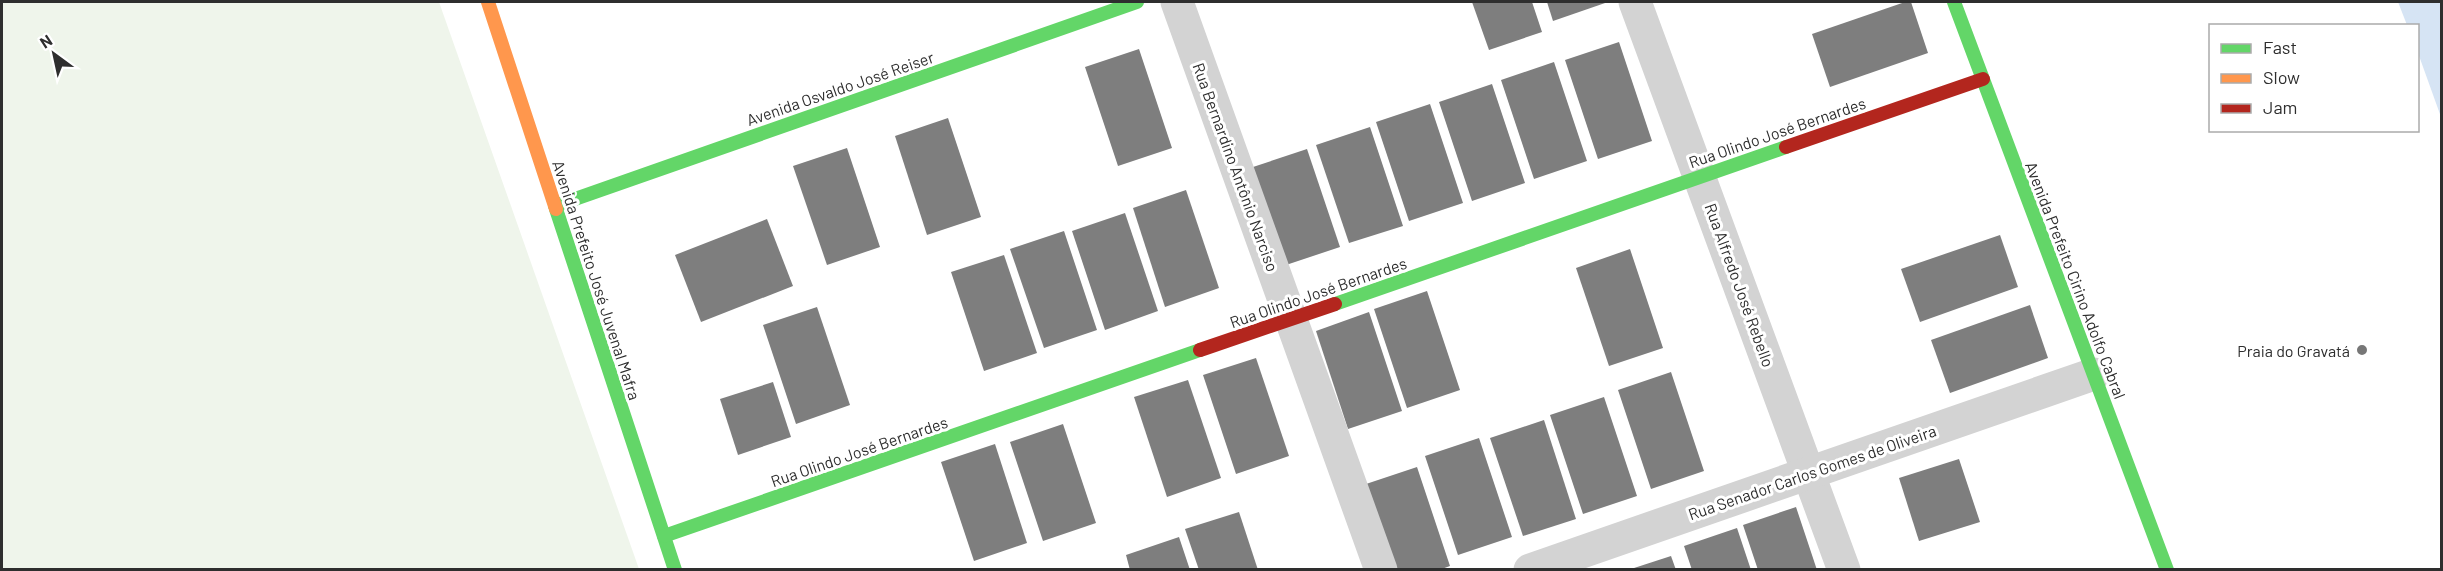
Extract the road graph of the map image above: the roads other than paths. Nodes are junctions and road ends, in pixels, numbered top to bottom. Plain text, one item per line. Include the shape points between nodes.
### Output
1 (488, 2) edge
2 (1137, 2) edge
3 (1177, 2) edge
4 (1635, 2) edge
5 (1954, 2) edge
6 (1983, 79) junction
7 (1700, 177) junction
8 (555, 206) junction
9 (1291, 319) junction
10 (2094, 374) junction
11 (1809, 473) junction
12 (664, 536) junction
13 (675, 570) edge
14 (1381, 570) edge
15 (1530, 570) edge
16 (1844, 570) edge
17 (2167, 570) edge

1 - 8 street, Avenida Prefeito José Juvenal Mafra
2 - 8 street, Avenida Osvaldo José Reiser
3 - 9 street, Rua Bernardino Antônio Narciso
4 - 7 street, Rua Alfredo José Rebello
5 - 6 street, Avenida Prefeito Cirino Adolfo Cabral
6 - 7 street, Rua Olindo José Bernardes
6 - 10 street, Avenida Prefeito Cirino Adolfo Cabral
7 - 9 street, Rua Olindo José Bernardes
7 - 11 street, Rua Alfredo José Rebello
8 - 12 street, Avenida Prefeito José Juvenal Mafra
9 - 12 street, Rua Olindo José Bernardes
9 - 14 street, Rua Bernardino Antônio Narciso
10 - 11 street, Rua Senador Carlos Gomes de Oliveira
10 - 17 street, Avenida Prefeito Cirino Adolfo Cabral
11 - 15 street, Rua Senador Carlos Gomes de Oliveira
11 - 16 street, Rua Alfredo José Rebello
12 - 13 street, Avenida Prefeito José Juvenal Mafra

